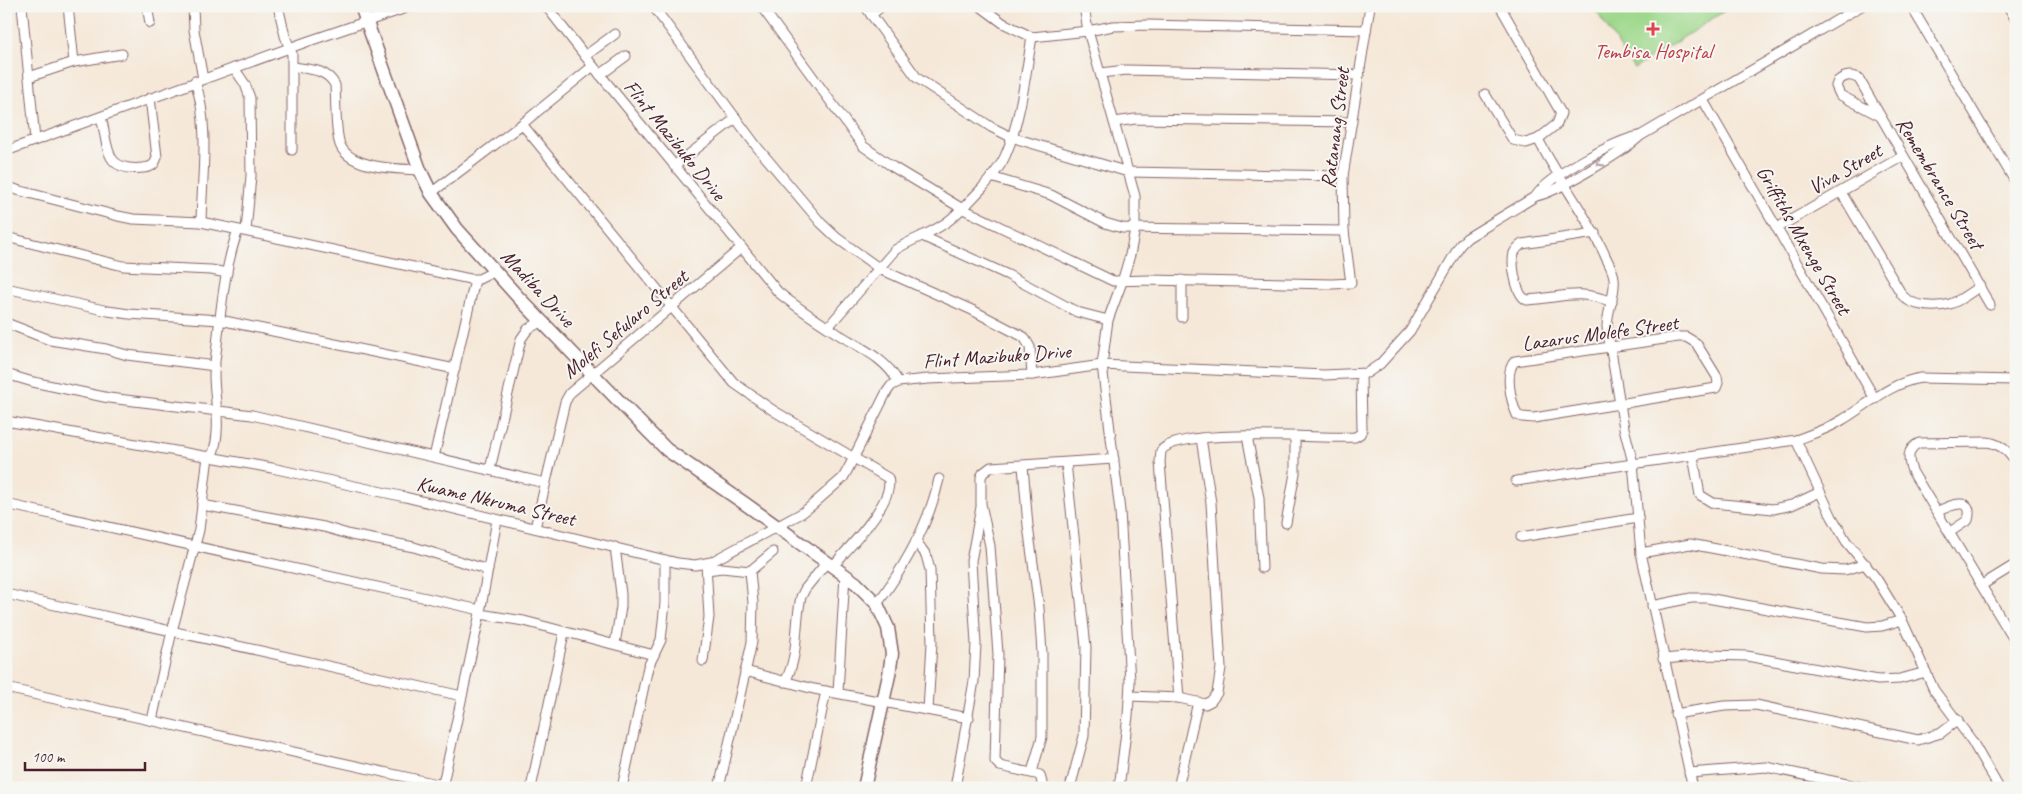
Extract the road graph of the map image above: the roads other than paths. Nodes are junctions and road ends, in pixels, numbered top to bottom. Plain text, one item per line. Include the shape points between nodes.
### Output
1 (22, 6) edge
2 (68, 6) edge
3 (147, 6) edge
4 (193, 6) edge
5 (278, 6) edge
6 (361, 6) edge
7 (546, 6) edge
8 (653, 6) edge
9 (761, 6) edge
10 (865, 6) edge
11 (882, 6) edge
12 (980, 6) edge
13 (1084, 6) edge
14 (1370, 6) edge
15 (1500, 6) edge
16 (1860, 6) edge
17 (1911, 6) edge
18 (2008, 6) edge
19 (411, 7) edge
20 (871, 15) junction
21 (2016, 20) edge
22 (367, 22) junction
23 (150, 23) dead end
24 (1366, 30) junction
25 (1088, 31) junction
26 (615, 34) dead end
27 (1032, 37) junction
28 (290, 48) junction
29 (122, 54) dead end
30 (585, 56) junction
31 (626, 56) dead end
32 (74, 62) junction
33 (593, 66) junction
34 (293, 67) junction
35 (234, 68) junction
36 (1101, 73) junction
37 (600, 75) junction
38 (1359, 75) junction
39 (29, 77) junction
40 (199, 80) junction
41 (1485, 94) dead end
42 (150, 98) junction
43 (1702, 100) junction
44 (1880, 116) junction
45 (101, 117) junction
46 (736, 118) junction
47 (1114, 122) junction
48 (1352, 122) junction
49 (522, 124) junction
50 (1011, 136) junction
51 (1640, 136) junction
52 (1538, 139) junction
53 (35, 140) junction
54 (6, 150) edge
55 (292, 150) dead end
56 (1903, 156) junction
57 (674, 166) junction
58 (420, 170) junction
59 (1128, 172) junction
60 (1559, 175) junction
61 (1343, 176) junction
62 (991, 177) junction
63 (2016, 183) edge
64 (1564, 184) junction
65 (6, 186) edge
66 (1841, 192) junction
67 (431, 193) junction
68 (1536, 196) junction
69 (961, 208) junction
70 (201, 222) junction
71 (1777, 228) junction
72 (1135, 229) junction
73 (242, 230) junction
74 (1344, 231) junction
75 (1595, 233) junction
76 (922, 236) junction
77 (6, 237) edge
78 (741, 248) junction
79 (880, 269) junction
80 (495, 271) junction
81 (227, 273) junction
82 (475, 280) junction
83 (1182, 280) junction
84 (1122, 282) junction
85 (1980, 286) junction
86 (6, 288) edge
87 (1612, 302) junction
88 (1990, 305) dead end
89 (672, 307) junction
90 (1182, 317) dead end
91 (220, 320) junction
92 (1108, 320) junction
93 (542, 321) junction
94 (6, 324) edge
95 (828, 327) junction
96 (1610, 348) junction
97 (1102, 365) junction
98 (215, 366) junction
99 (455, 369) junction
100 (6, 374) edge
101 (592, 374) junction
102 (1361, 374) junction
103 (1032, 375) junction
104 (2016, 380) edge
105 (898, 382) junction
106 (1875, 399) junction
107 (1619, 405) junction
108 (218, 411) junction
109 (6, 422) edge
110 (1247, 436) junction
111 (1295, 436) junction
112 (1201, 438) junction
113 (1796, 440) junction
114 (210, 456) junction
115 (1693, 456) junction
116 (434, 457) junction
117 (855, 458) junction
118 (1114, 459) junction
119 (1066, 463) junction
120 (1633, 463) junction
121 (2016, 463) edge
122 (1023, 466) junction
123 (490, 469) junction
124 (939, 479) dead end
125 (1516, 481) dead end
126 (545, 483) junction
127 (1820, 492) junction
128 (6, 504) edge
129 (981, 504) junction
130 (202, 505) junction
131 (1937, 512) junction
132 (1638, 518) junction
133 (497, 520) junction
134 (1286, 523) dead end
135 (778, 526) junction
136 (535, 528) junction
137 (1950, 532) junction
138 (1521, 537) dead end
139 (916, 542) junction
140 (195, 546) junction
141 (615, 547) junction
142 (773, 552) dead end
143 (1640, 553) junction
144 (665, 560) junction
145 (830, 564) junction
146 (1866, 564) junction
147 (2016, 564) edge
148 (706, 567) junction
149 (1262, 568) dead end
150 (488, 570) junction
151 (750, 571) junction
152 (845, 575) junction
153 (1982, 585) junction
154 (6, 594) edge
155 (877, 604) junction
156 (1652, 606) junction
157 (480, 612) junction
158 (1902, 620) junction
159 (172, 631) junction
160 (564, 633) junction
161 (2014, 638) edge
162 (615, 644) junction
163 (654, 655) junction
164 (1663, 658) junction
165 (703, 661) dead end
166 (745, 672) junction
167 (1926, 672) junction
168 (785, 682) junction
169 (6, 688) edge
170 (826, 691) junction
171 (838, 692) junction
172 (462, 696) junction
173 (1130, 696) junction
174 (1179, 698) junction
175 (883, 700) junction
176 (1198, 702) junction
177 (928, 710) junction
178 (1675, 714) junction
179 (969, 718) junction
180 (152, 720) junction
181 (1958, 720) junction
182 (1032, 772) junction
183 (1688, 773) junction
184 (443, 785) edge
185 (531, 788) edge
186 (622, 788) edge
187 (719, 788) edge
188 (806, 788) edge
189 (864, 788) edge
190 (955, 788) edge
191 (1041, 788) edge
192 (1070, 788) edge
193 (1119, 788) edge
194 (1178, 788) edge
195 (1693, 788) edge
196 (1866, 788) edge
197 (1999, 788) edge

1 - 39 street
2 - 32 street
3 - 23 street
4 - 40 street
5 - 28 street
6 - 22 street, Madiba Drive
7 - 30 street, Flint Mazibuko Drive
8 - 46 street
9 - 69 street via 863,146
10 - 20 street
11 - 20 street
12 - 27 street via 1003,23
13 - 25 street
14 - 24 street, Ratanang Street
15 - 52 street via 1561,113 1557,124
16 - 43 street, Flint Mazibuko Drive
17 - 63 street
18 - 21 street
19 - 22 street
20 - 50 street via 917,78 991,127
22 - 28 street
22 - 58 street, Madiba Drive
24 - 25 street via 1148,25
24 - 38 street, Ratanang Street
25 - 27 street
25 - 36 street
26 - 30 street
27 - 50 street
28 - 34 street
28 - 35 street
29 - 32 street
30 - 33 street, Flint Mazibuko Drive
31 - 37 street
32 - 39 street
33 - 37 street, Flint Mazibuko Drive
33 - 49 street
34 - 55 street
34 - 58 street via 321,71 332,80 339,142 346,154 382,168
35 - 40 street
35 - 73 street via 250,98 251,186
36 - 38 street via 1126,70
36 - 47 street
37 - 57 street, Flint Mazibuko Drive
38 - 48 street, Ratanang Street
39 - 53 street
40 - 42 street
40 - 70 street via 203,160
41 - 52 street via 1513,140 1526,142
42 - 45 street
42 - 45 street via 157,156 151,166 134,168 114,164
43 - 51 street, Flint Mazibuko Drive
43 - 71 street, Griffiths Mxenge Street
44 - 44 street, Remembrance Street via 1840,95 1836,86 1838,81 1842,77 1858,79
44 - 56 street, Remembrance Street
45 - 53 street
46 - 57 street
46 - 79 street via 821,223
47 - 48 street via 1136,119
47 - 59 street
48 - 61 street, Ratanang Street
49 - 67 street
49 - 89 street
50 - 59 street
50 - 62 street via 1006,154
51 - 60 street, Flint Mazibuko Drive via 1631,137
51 -> 64 street, Flint Mazibuko Drive
52 - 60 street
53 - 54 street
56 - 66 street, Viva Street
56 - 85 street, Remembrance Street
57 - 78 street, Flint Mazibuko Drive
58 - 67 street, Madiba Drive
59 - 61 street
59 - 72 street via 1135,196
60 - 64 street
60 - 68 street, Flint Mazibuko Drive via 1540,188
61 - 74 street, Ratanang Street
62 - 69 street
62 - 72 street via 1051,195 1105,223
64 - 68 street, Flint Mazibuko Drive via 1545,195
64 - 75 street
65 - 70 street via 133,219
66 - 71 street, Viva Street
66 - 85 street via 1908,301 1947,304
67 - 80 street, Madiba Drive via 449,220
68 - 102 street, Flint Mazibuko Drive via 1466,238 1410,330 1380,364
69 - 76 street via 952,218
69 - 84 street via 1106,278
70 - 73 street
71 - 106 street, Griffiths Mxenge Street
72 - 74 street
72 - 84 street
73 - 81 street
73 - 82 street
74 - 83 street, Ratanang Street via 1351,283
75 - 87 street via 1614,276
75 - 87 street via 1522,244 1514,252 1516,286 1519,295 1527,300 1584,293
76 - 79 street via 895,250
76 - 92 street via 1008,275 1077,312
77 - 81 street via 123,266
78 - 89 street, Molefi Sefularo Street
78 - 95 street, Flint Mazibuko Drive via 778,292
79 - 95 street
79 - 103 street via 1024,337 1030,346
80 - 82 street
80 - 93 street, Madiba Drive
81 - 91 street
82 - 99 street
83 - 84 street
83 - 90 street
84 - 92 street
85 - 88 street, Remembrance Street
86 - 91 street via 115,312
87 - 96 street via 1607,319
89 - 101 street, Molefi Sefularo Street
89 - 117 street via 734,384
91 - 98 street
91 - 99 street
92 - 97 street
93 - 101 street, Madiba Drive
93 - 123 street via 528,328 520,339
94 - 98 street via 50,340 106,349 127,356
95 - 105 street, Flint Mazibuko Drive via 888,366
96 - 107 street
96 - 107 street, Lazarus Molefe Street via 1678,337 1691,339 1713,370 1718,384 1711,391
96 - 107 street, Lazarus Molefe Street via 1516,361 1509,372 1512,398 1517,415 1534,418
97 - 102 street, Flint Mazibuko Drive via 1324,376
97 - 103 street, Flint Mazibuko Drive
97 - 118 street
98 - 108 street
99 - 116 street
100 - 108 street via 110,398
101 - 126 street, Molefi Sefularo Street via 572,391 565,402
101 - 135 street, Madiba Drive via 667,450
102 - 111 street via 1363,422 1360,434 1355,437
103 - 105 street, Flint Mazibuko Drive
104 - 106 street via 1921,378 1902,382
105 - 117 street, Kwame Nkruma Street via 886,393
106 - 113 street via 1825,430
107 - 120 street
108 - 114 street via 217,439
108 - 116 street via 252,415
109 - 114 street, Kwame Nkruma Street
110 - 111 street
110 - 112 street
110 - 149 street via 1259,498
111 - 134 street via 1295,473
112 - 174 street via 1167,446 1160,455
112 - 176 street via 1211,503 1221,668 1214,698 1208,703
113 - 115 street
113 - 127 street
114 - 130 street
114 - 133 street, Kwame Nkruma Street
115 - 120 street
115 - 127 street via 1700,495 1713,503 1783,508
116 - 123 street
117 - 135 street, Kwame Nkruma Street via 828,492 802,513
117 - 145 street via 885,475 890,483 889,490 867,527
118 - 119 street
118 - 173 street
119 - 122 street
119 - 192 street via 1086,647 1084,736
120 - 125 street
120 - 132 street
121 - 131 street via 2005,448 1995,443 1926,441 1915,445 1910,451 1909,462
122 - 129 street via 990,467 986,470 982,477
122 - 182 street via 1042,644 1042,737
123 - 126 street
124 - 139 street via 930,514
126 - 136 street, Molefi Sefularo Street
127 - 146 street via 1846,541
128 - 140 street
129 - 179 street via 971,561 976,649
129 - 182 street via 990,546 996,631 995,761 1000,766
130 - 140 street
130 - 150 street via 414,547
131 - 137 street
131 - 137 street via 1952,504 1966,507 1968,520
132 - 138 street
132 - 143 street
133 - 136 street, Kwame Nkruma Street
133 - 150 street
135 - 145 street, Madiba Drive
135 - 148 street, Kwame Nkruma Street
136 - 141 street, Kwame Nkruma Street
137 - 153 street
139 - 155 street
139 - 177 street via 926,555 930,570 932,643
140 - 157 street
140 - 159 street
141 - 144 street, Kwame Nkruma Street
141 - 162 street via 621,601
142 - 151 street
143 - 146 street via 1690,544 1822,569 1845,570
143 - 156 street
144 - 148 street, Kwame Nkruma Street
144 - 163 street via 661,640
145 - 152 street, Madiba Drive
145 - 168 street via 804,589 795,656
146 - 158 street
147 - 153 street
148 - 151 street
148 - 165 street via 709,617
150 - 157 street
151 - 166 street via 752,642
152 - 155 street, Madiba Drive
152 - 171 street
153 - 161 street
154 - 159 street
155 - 175 street, Madiba Drive via 888,628 892,648
156 - 158 street via 1698,598 1867,627
156 - 164 street
157 - 160 street
157 - 172 street
158 - 167 street
159 - 172 street
159 - 180 street
160 - 162 street
160 - 185 street
162 - 163 street
163 - 186 street via 648,667
164 - 167 street via 1747,656 1878,680 1900,679
164 - 178 street
166 - 168 street
166 - 187 street
167 - 181 street via 1937,696
168 - 170 street
169 - 180 street
170 - 171 street
170 - 188 street
171 - 175 street
172 - 184 street
173 - 174 street
173 - 193 street
174 - 176 street
175 - 177 street
175 - 189 street, Madiba Drive
176 - 194 street
177 - 179 street
178 - 181 street via 1730,705 1756,705 1918,740 1941,733
178 - 183 street
179 - 190 street
180 - 184 street
181 - 197 street
182 - 191 street via 1040,775
183 - 195 street
183 - 196 street via 1766,767

